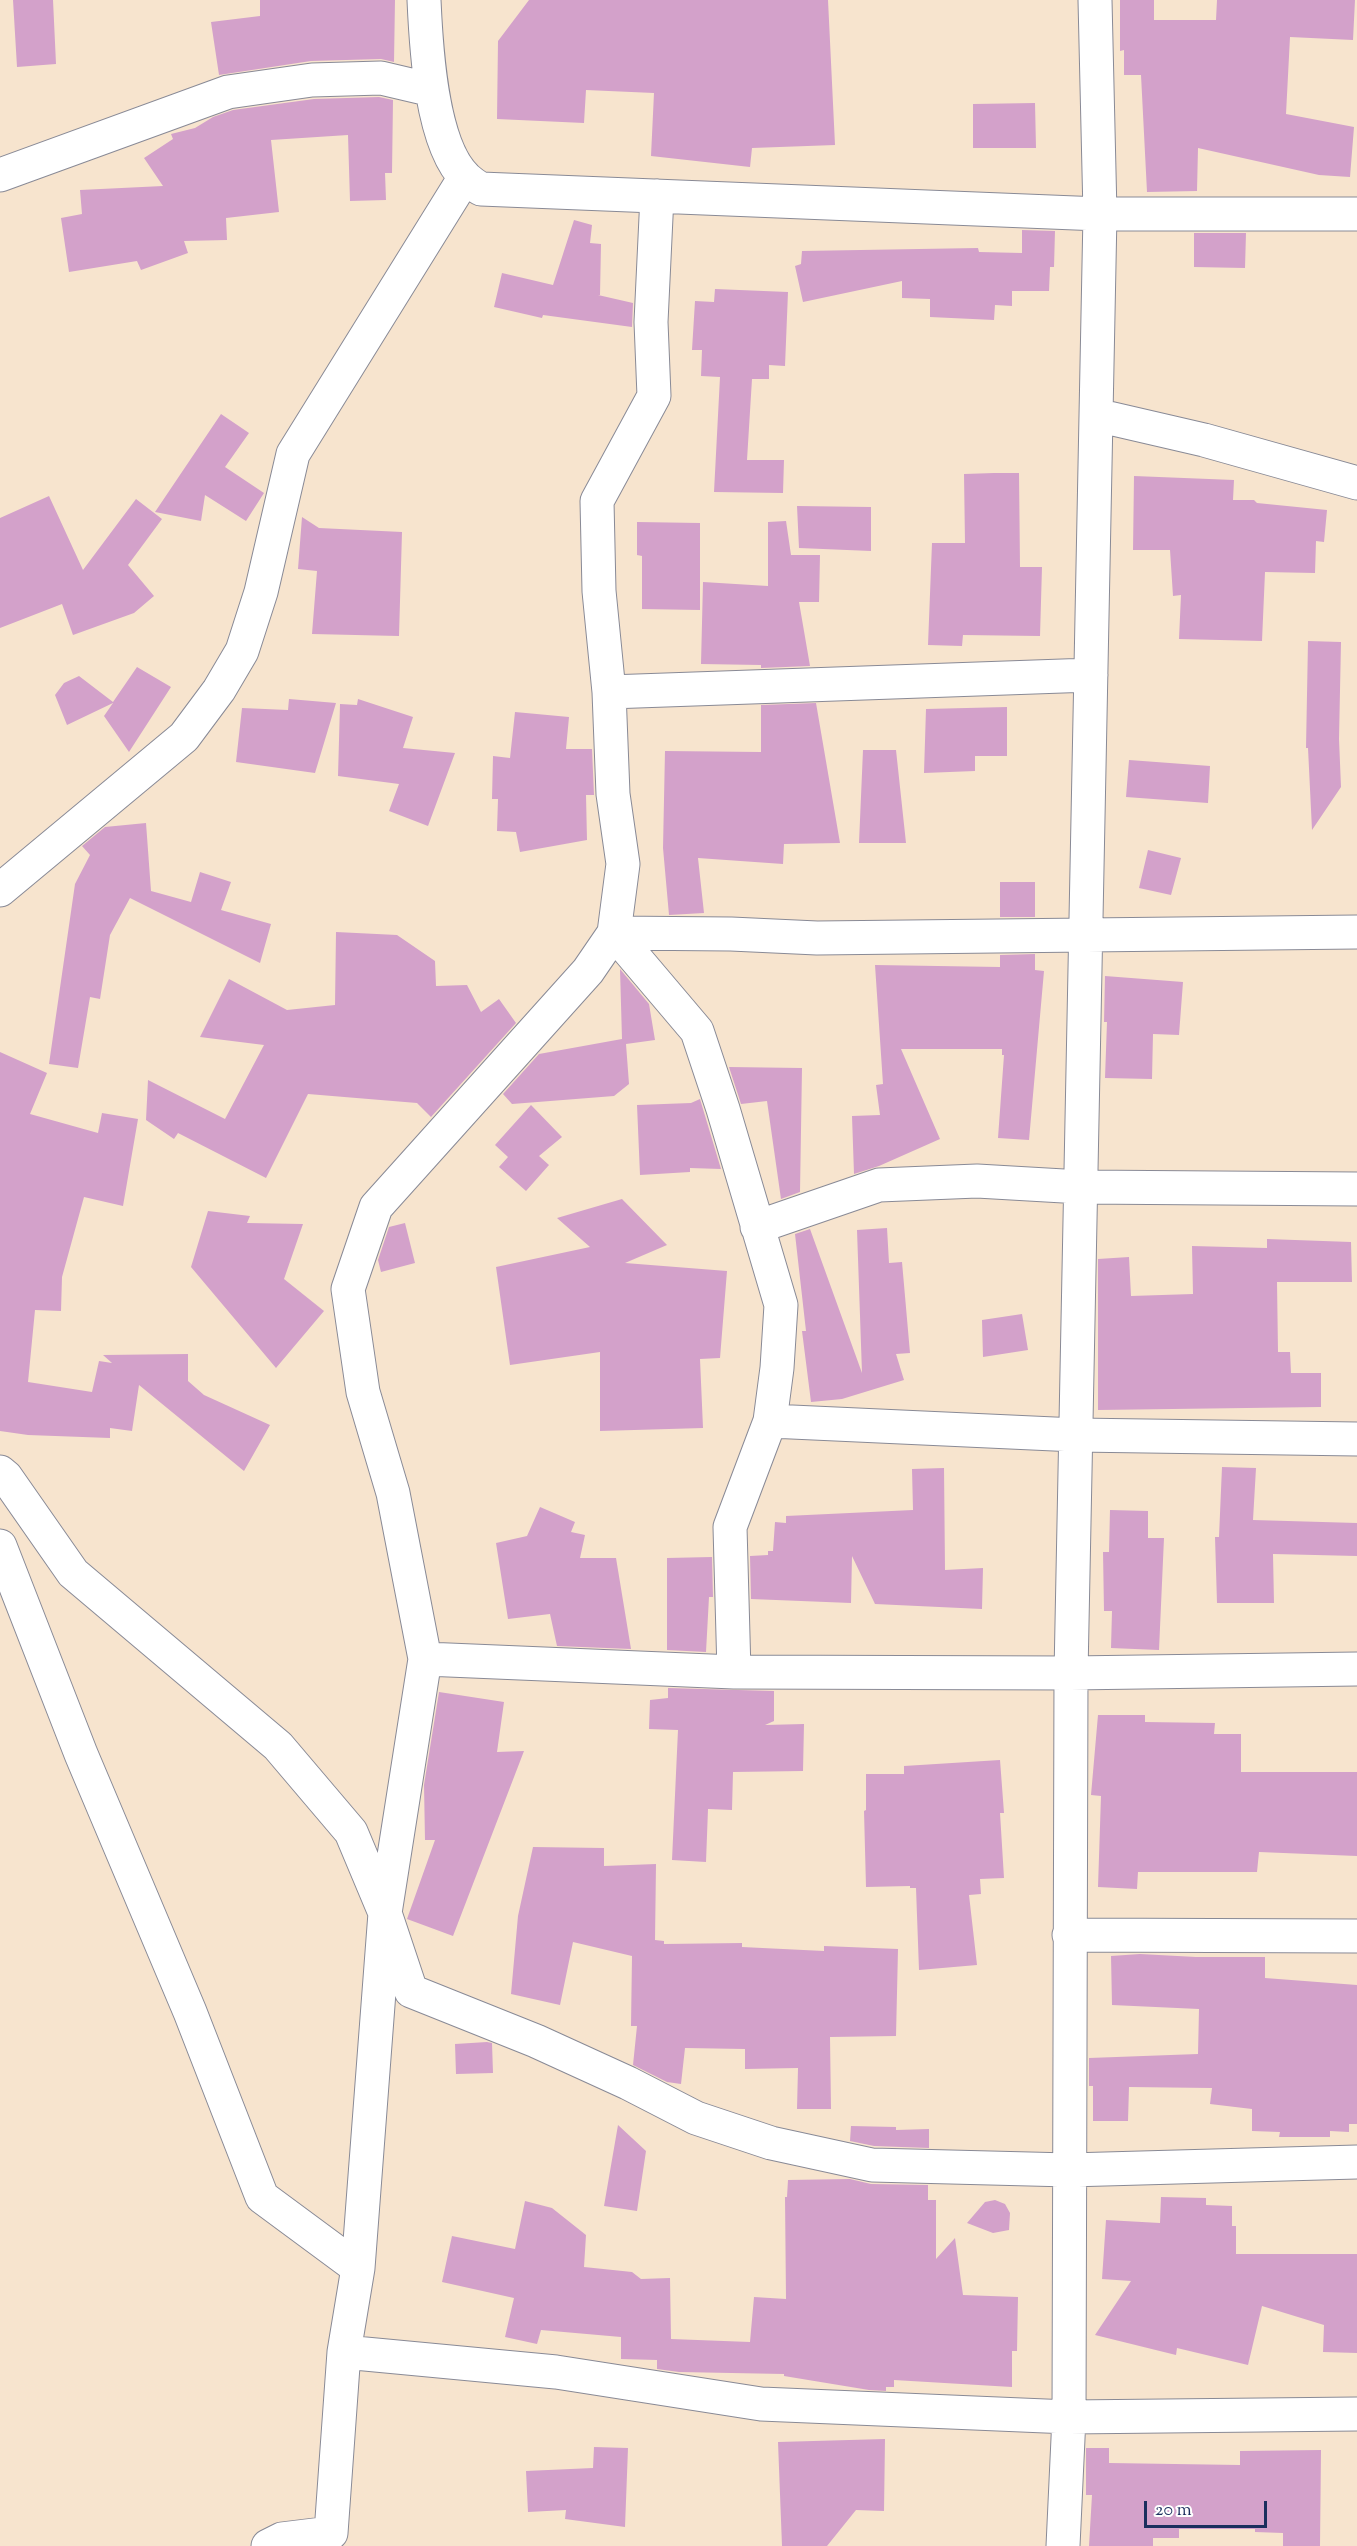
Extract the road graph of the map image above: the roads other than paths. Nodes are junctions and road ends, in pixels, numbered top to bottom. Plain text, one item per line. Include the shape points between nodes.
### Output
1 (424, 0) edge
2 (1095, 0) edge
3 (432, 90) junction
4 (0, 175) edge
5 (465, 177) junction
6 (657, 196) junction
7 (1100, 214) junction
8 (1357, 214) edge
9 (1096, 415) junction
10 (1357, 483) edge
11 (1091, 675) junction
12 (609, 692) junction
13 (0, 890) edge
14 (1357, 932) edge
15 (614, 933) junction
16 (1086, 937) junction
17 (1081, 1187) junction
18 (1357, 1189) edge
19 (757, 1227) junction
20 (770, 1421) junction
21 (1076, 1436) junction
22 (1357, 1439) edge
23 (2, 1477) edge
24 (0, 1545) edge
25 (425, 1659) junction
26 (1357, 1669) edge
27 (734, 1672) junction
28 (1071, 1673) junction
29 (385, 1913) junction
30 (1070, 1935) junction
31 (1357, 1936) edge
32 (1357, 2162) edge
33 (1070, 2170) junction
34 (358, 2268) junction
35 (344, 2352) junction
36 (1357, 2414) edge
37 (1069, 2417) junction
38 (332, 2540) edge
39 (268, 2546) edge
40 (1063, 2546) edge

1 - 3 street
2 - 7 street
3 - 4 street via 381,78 312,80 228,92
3 - 5 street via 450,154
5 - 6 street via 481,189
5 - 13 street via 294,454 252,621 242,651 219,690 184,737
6 - 7 street
6 - 12 street via 651,322 654,396 597,501 599,591
7 - 8 street
7 - 9 street
9 - 10 street via 1204,440
9 - 11 street
11 - 12 street
11 - 16 street
12 - 15 street via 613,794 623,864
14 - 16 street
15 - 16 street via 817,938
15 - 19 street via 697,1031
15 - 25 street via 588,971 376,1207 348,1288 363,1392 393,1493
16 - 17 street
17 - 18 street
17 - 19 street via 976,1181 879,1185
17 - 21 street
19 - 20 street via 781,1305
20 - 21 street
20 - 27 street via 730,1527
21 - 22 street
21 - 28 street
23 - 29 street via 73,1573 278,1746 351,1832
24 - 34 street via 262,2197
25 - 27 street
25 - 29 street
26 - 28 street
27 - 28 street
28 - 30 street
29 - 33 street via 411,1991 547,2046 696,2118 771,2143 872,2165
29 - 34 street
30 - 31 street
30 - 33 street
32 - 33 street
33 - 37 street
34 - 35 street
35 - 37 street via 556,2372 761,2404
35 - 38 street
36 - 37 street
37 - 40 street
38 - 39 street via 282,2539

